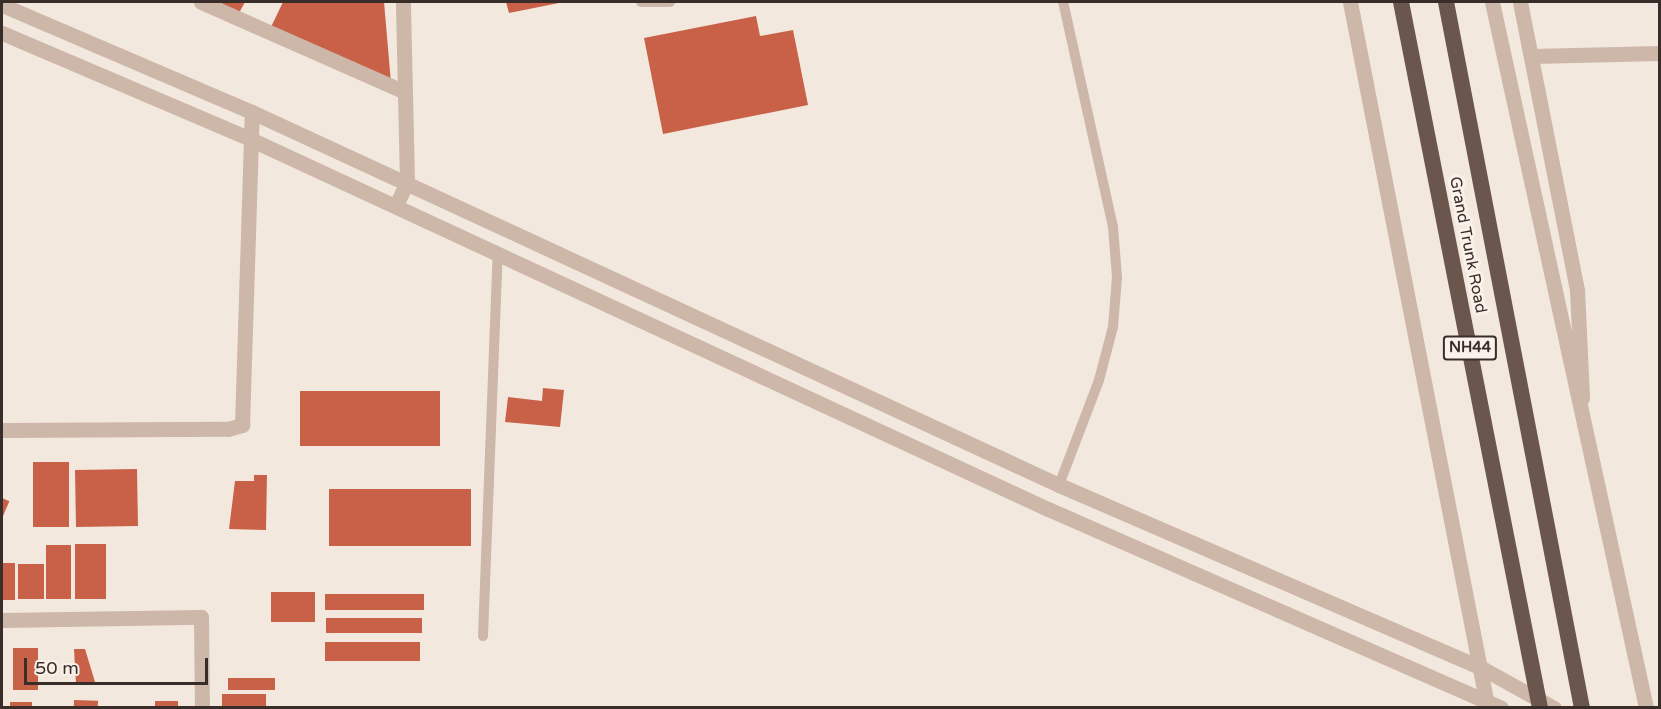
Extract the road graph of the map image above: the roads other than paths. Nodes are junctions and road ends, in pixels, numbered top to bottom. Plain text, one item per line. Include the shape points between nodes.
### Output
1 (201, 2) edge
2 (403, 2) edge
3 (641, 2) edge
4 (670, 2) edge
5 (1062, 2) edge
6 (1350, 2) edge
7 (1401, 2) edge
8 (1446, 2) edge
9 (1492, 2) edge
10 (1521, 2) edge
11 (2, 5) edge
12 (2, 33) edge
13 (1659, 53) edge
14 (1532, 56) junction
15 (405, 92) junction
16 (252, 112) junction
17 (250, 139) junction
18 (407, 182) junction
19 (396, 205) junction
20 (498, 253) junction
21 (1582, 421) junction
22 (2, 430) edge
23 (1059, 485) junction
24 (2, 620) edge
25 (483, 636) dead end
26 (1480, 667) junction
27 (1581, 700) edge
28 (1539, 701) edge
29 (1487, 703) edge
30 (202, 708) edge
31 (1501, 708) edge
32 (1554, 708) edge
33 (1646, 708) edge

1 - 15 street
2 - 15 street
3 - 4 lane
5 - 23 lane via 1113,227 1117,277 1113,327 1099,380
6 - 26 street
7 - 28 highway, Grand Trunk Road / NH44
8 - 27 highway, Grand Trunk Road / NH44
9 - 21 street
10 - 14 street
11 - 16 street
12 - 17 street
13 - 14 street
14 - 21 street via 1577,290
15 - 18 street
16 - 17 street
16 - 18 street
17 - 19 street
17 - 22 street via 242,425 228,429
18 - 19 street
18 - 23 street
19 - 20 street
20 - 25 lane
20 - 29 street via 1048,508
21 - 33 street
23 - 26 street
24 - 30 street via 201,616
26 - 29 street
26 - 32 street
29 - 31 street

